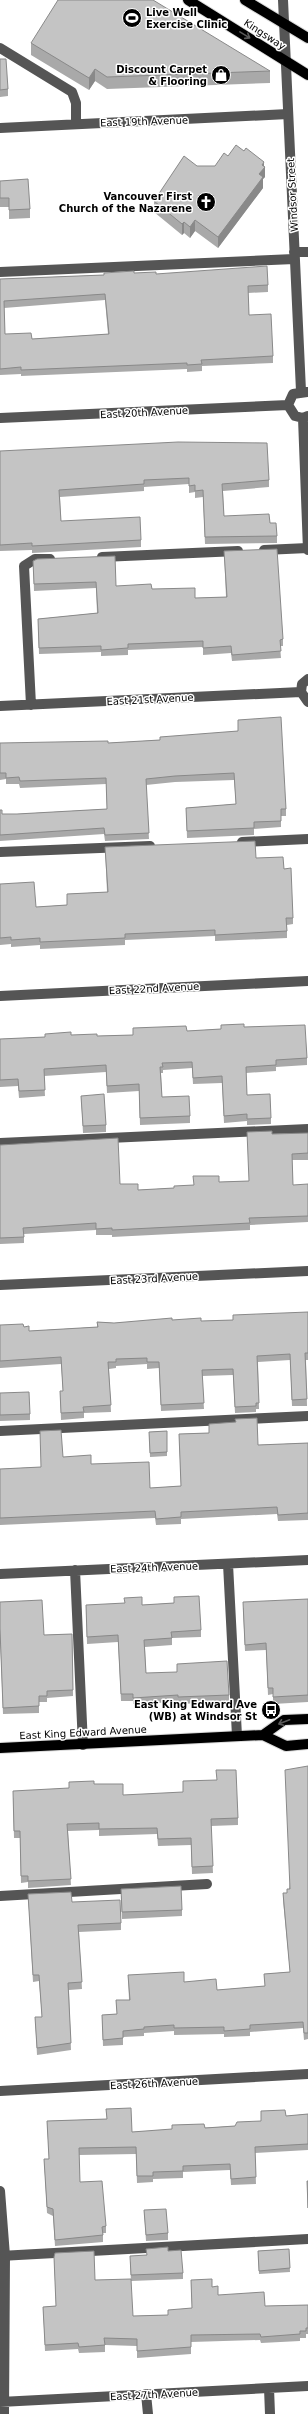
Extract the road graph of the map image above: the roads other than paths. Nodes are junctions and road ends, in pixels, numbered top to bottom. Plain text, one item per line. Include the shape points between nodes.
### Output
1 (188, 0) edge
2 (245, 0) edge
3 (283, 0) edge
4 (284, 24) junction
5 (308, 38) edge
6 (0, 48) edge
7 (286, 62) junction
8 (308, 75) edge
9 (288, 114) junction
10 (76, 123) junction
11 (0, 128) edge
12 (308, 252) edge
13 (294, 255) junction
14 (0, 272) edge
15 (305, 392) edge
16 (288, 405) junction
17 (305, 417) edge
18 (0, 418) edge
19 (308, 549) edge
20 (90, 557) edge
21 (59, 558) edge
22 (308, 679) edge
23 (301, 692) junction
24 (308, 702) edge
25 (31, 705) junction
26 (0, 706) edge
27 (308, 839) edge
28 (228, 842) edge
29 (157, 845) edge
30 (0, 852) edge
31 (308, 981) edge
32 (0, 996) edge
33 (308, 1129) edge
34 (0, 1143) edge
35 (308, 1271) edge
36 (0, 1285) edge
37 (308, 1416) edge
38 (0, 1432) edge
39 (308, 1560) edge
40 (228, 1564) junction
41 (75, 1570) junction
42 (0, 1574) edge
43 (308, 1719) edge
44 (263, 1735) junction
45 (237, 1736) junction
46 (308, 1744) edge
47 (83, 1745) junction
48 (0, 1748) edge
49 (207, 1884) dead end
50 (0, 1896) edge
51 (308, 2074) edge
52 (0, 2091) edge
53 (0, 2191) edge
54 (308, 2239) edge
55 (2, 2256) edge
56 (308, 2386) edge
57 (269, 2388) junction
58 (146, 2394) junction
59 (2, 2402) edge
60 (4, 2414) edge
61 (148, 2414) edge
62 (270, 2414) edge

1 -> 7 main road, Kingsway
2 - 4 main road, Kingsway
3 - 4 street, Windsor Street
4 - 5 main road, Kingsway
4 - 7 street, Windsor Street
6 - 10 street via 72,92 76,103
7 - 8 main road, Kingsway
7 - 9 street, Windsor Street
9 - 10 street, East 19th Avenue
9 - 13 street, Windsor Street
10 - 11 street, East 19th Avenue
12 - 13 street
13 - 14 street
13 - 15 street, Windsor Street
15 - 16 street via 293,394
16 - 17 street via 295,416
16 - 18 street, East 20th Avenue
17 - 19 street
19 - 20 street
21 - 25 street via 35,559 24,566
22 - 23 street via 302,684
23 - 24 street
23 - 25 street, East 21st Avenue
25 - 26 street, East 21st Avenue
27 - 28 street
29 - 30 street
31 - 32 street, East 22nd Avenue
33 - 34 street
35 - 36 street, East 23rd Avenue
37 - 38 street
39 - 40 street, East 24th Avenue
40 - 41 street, East 24th Avenue
40 - 45 street
41 - 42 street, East 24th Avenue
41 - 47 street
43 -> 44 main road via 284,1720
44 - 45 main road, East King Edward Avenue
44 - 46 main road, East King Edward Avenue via 286,1746
45 - 47 main road, East King Edward Avenue
47 - 48 main road, East King Edward Avenue
49 - 50 street
51 - 52 street, East 26th Avenue
53 - 55 street
54 - 55 street
55 - 59 street
56 - 57 street, East 27th Avenue
57 - 58 street, East 27th Avenue
57 - 62 street
58 - 59 street, East 27th Avenue
58 - 61 street
59 - 60 street

